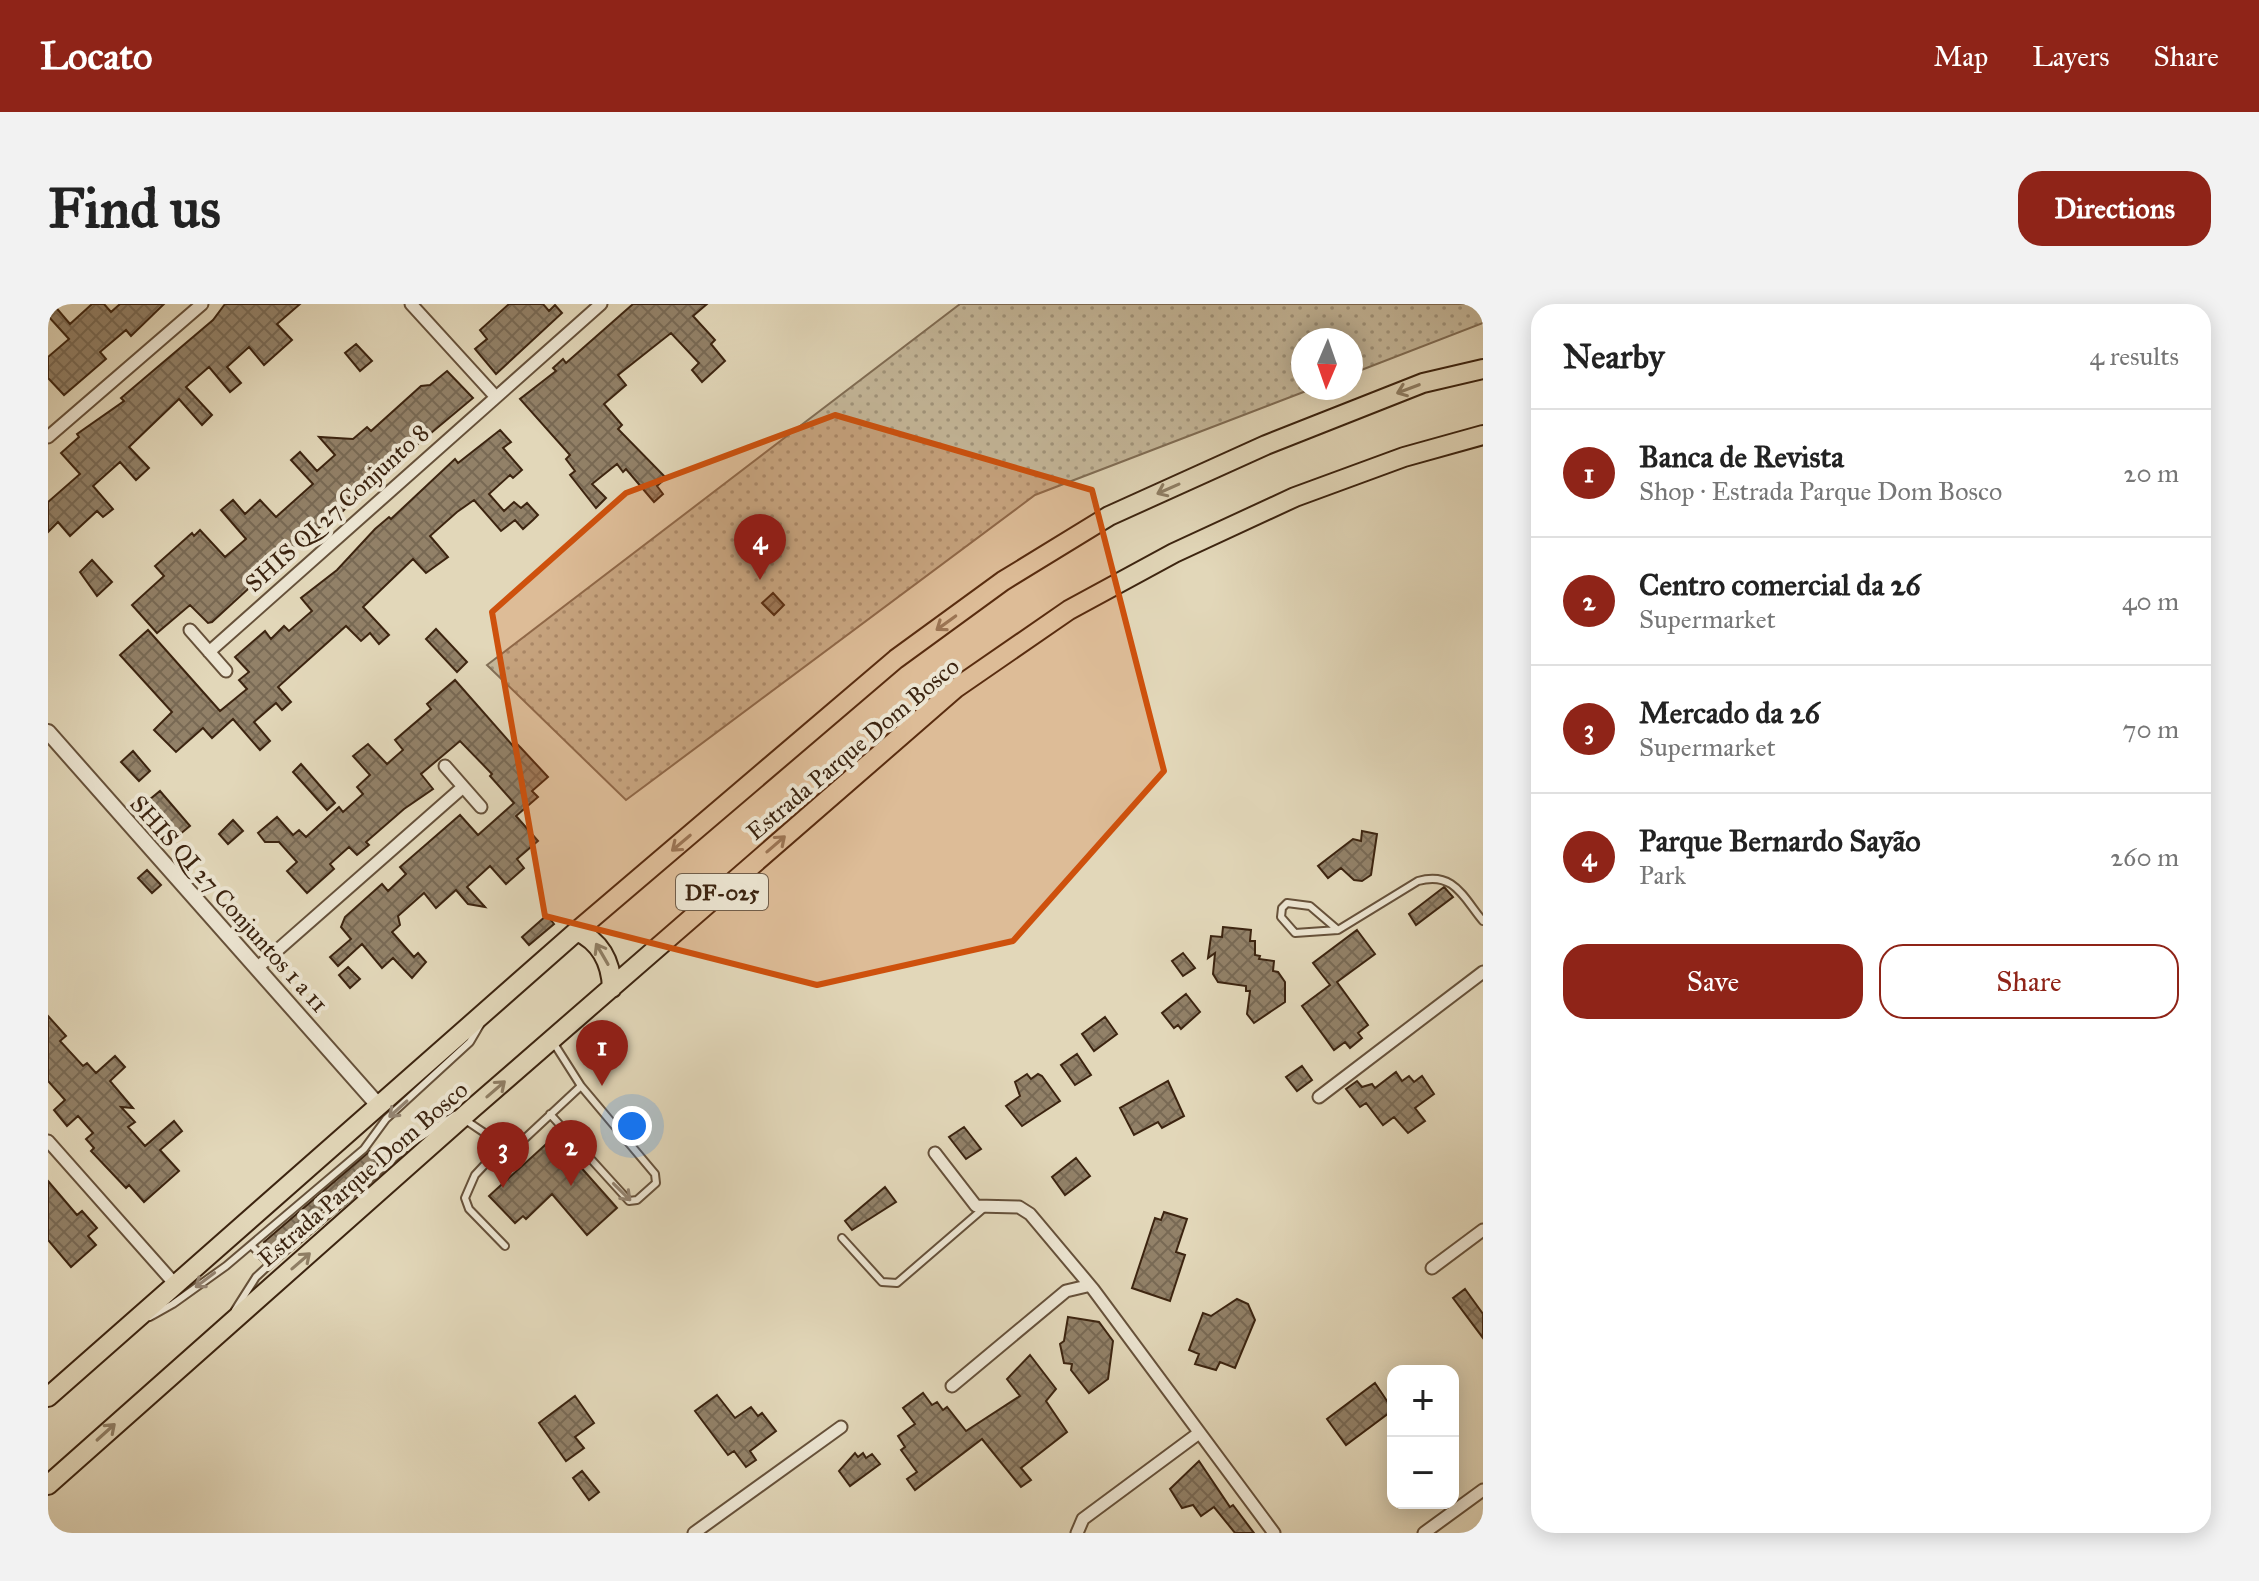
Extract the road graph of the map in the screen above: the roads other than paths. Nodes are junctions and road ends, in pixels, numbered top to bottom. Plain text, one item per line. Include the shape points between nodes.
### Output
1 (202, 304) edge
2 (411, 304) edge
3 (601, 304) edge
4 (1483, 369) edge
5 (495, 396) junction
6 (1483, 435) edge
7 (48, 437) edge
8 (190, 630) dead end
9 (209, 652) junction
10 (226, 671) dead end
11 (48, 732) edge
12 (445, 766) dead end
13 (463, 787) junction
14 (481, 807) dead end
15 (1483, 921) edge
16 (1338, 930) junction
17 (577, 931) junction
18 (257, 968) junction
19 (1483, 972) edge
20 (612, 988) junction
21 (485, 1010) junction
22 (552, 1040) junction
23 (581, 1086) junction
24 (1319, 1097) dead end
25 (378, 1105) junction
26 (468, 1113) junction
27 (550, 1114) junction
28 (48, 1141) edge
29 (504, 1144) junction
30 (935, 1153) dead end
31 (984, 1208) junction
32 (1483, 1230) edge
33 (842, 1238) dead end
34 (252, 1246) junction
35 (505, 1246) dead end
36 (270, 1264) junction
37 (1432, 1268) dead end
38 (174, 1283) junction
39 (1087, 1286) junction
40 (131, 1322) junction
41 (226, 1327) junction
42 (952, 1386) dead end
43 (48, 1397) edge
44 (841, 1427) dead end
45 (1199, 1433) junction
46 (48, 1485) edge
47 (1483, 1490) edge
48 (694, 1533) edge
49 (1077, 1533) edge
50 (1274, 1533) edge
51 (1424, 1533) edge

1 - 7 street
2 - 5 street
3 - 5 street, SHIS QI 27 Conjunto 8
4 -> 17 main road, Estrada Parque Dom Bosco / DF-025 via 1423,383 1266,445 1109,516 1016,573 896,659
5 - 9 street, SHIS QI 27 Conjunto 8
20 -> 6 main road, Estrada Parque Dom Bosco / DF-025 via 956,688 1069,610 1174,553 1295,497
8 - 9 street
9 - 10 street
11 - 18 street, SHIS QI 27 Conjuntos 1 a 11
12 - 13 street
13 - 14 street
13 - 18 street
15 - 16 lane via 1453,885 1432,877
16 - 16 lane via 1310,906 1287,903 1282,908 1286,926 1295,933
20 -> 17 main road via 600,948
17 - 21 main road, Estrada Parque Dom Bosco / DF-025
18 - 25 street, SHIS QI 27 Conjuntos 1 a 11
19 - 24 street
20 - 22 main road, Estrada Parque Dom Bosco / DF-025
21 - 25 main road, Estrada Parque Dom Bosco / DF-025
21 -> 34 lane via 470,1042 386,1119 364,1149
22 - 23 lane
26 -> 22 main road, Estrada Parque Dom Bosco / DF-025
23 - 27 lane
27 -> 23 lane via 629,1201 656,1183 655,1174
25 - 38 main road, Estrada Parque Dom Bosco / DF-025
26 - 29 lane
26 - 36 lane via 450,1117 410,1144
41 -> 26 main road, Estrada Parque Dom Bosco / DF-025
27 - 29 lane via 521,1142
28 - 38 street
29 - 35 lane via 475,1175 465,1198
30 - 31 street via 976,1206
31 - 33 lane via 897,1283 882,1282
31 - 39 street via 1019,1207 1030,1214
32 - 37 street
34 - 36 lane
34 -> 40 lane via 173,1304
36 - 41 lane via 245,1292
38 - 40 main road, Estrada Parque Dom Bosco / DF-025
39 - 42 street via 1066,1291
39 - 45 street
40 - 43 main road, Estrada Parque Dom Bosco / DF-025
46 -> 41 main road, Estrada Parque Dom Bosco / DF-025
44 - 48 street
45 - 49 street via 1083,1519
45 - 50 street
47 - 51 street

